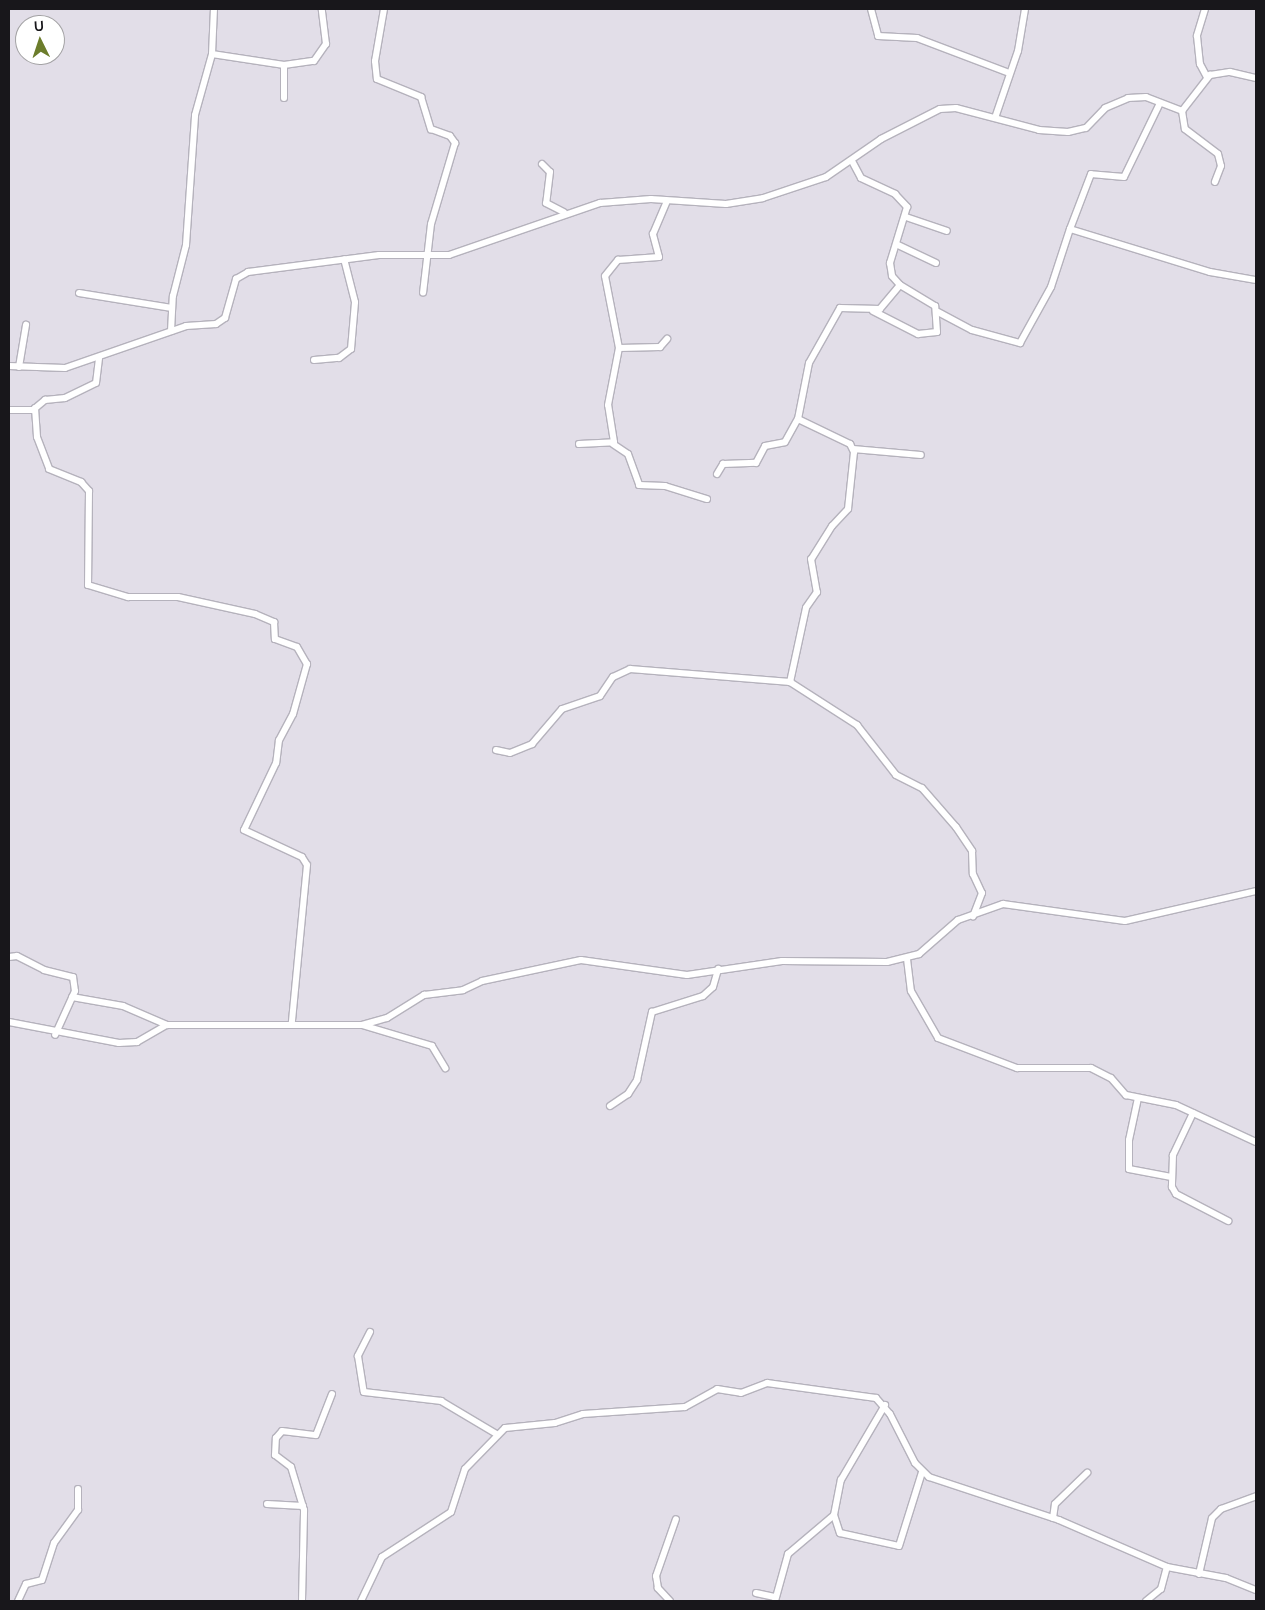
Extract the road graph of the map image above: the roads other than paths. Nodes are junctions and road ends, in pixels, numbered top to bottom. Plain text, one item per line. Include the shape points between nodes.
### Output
1 (214, 9) edge
2 (322, 9) edge
3 (384, 9) edge
4 (871, 9) edge
5 (1025, 9) edge
6 (1205, 9) edge
7 (212, 54) junction
8 (284, 65) junction
9 (1009, 73) junction
10 (1207, 77) junction
11 (1256, 78) edge
12 (284, 98) dead end
13 (1160, 102) junction
14 (1182, 111) junction
15 (995, 118) junction
16 (853, 163) junction
17 (542, 164) dead end
18 (1215, 182) dead end
19 (667, 201) junction
20 (564, 212) junction
21 (906, 217) junction
22 (1070, 229) junction
23 (947, 231) dead end
24 (898, 245) junction
25 (425, 258) junction
26 (344, 259) junction
27 (936, 263) dead end
28 (1256, 280) edge
29 (900, 285) junction
30 (79, 293) dead end
31 (423, 293) dead end
32 (172, 308) junction
33 (873, 311) junction
34 (938, 312) junction
35 (26, 325) dead end
36 (171, 331) junction
37 (667, 338) dead end
38 (619, 348) junction
39 (99, 358) junction
40 (314, 360) dead end
41 (9, 366) edge
42 (19, 367) junction
43 (35, 408) junction
44 (9, 410) edge
45 (798, 419) junction
46 (579, 444) dead end
47 (613, 444) junction
48 (853, 449) junction
49 (921, 455) dead end
50 (717, 474) dead end
51 (707, 500) dead end
52 (790, 682) junction
53 (496, 750) dead end
54 (1256, 891) edge
55 (973, 916) junction
56 (9, 952) edge
57 (17, 956) junction
58 (9, 957) edge
59 (907, 960) junction
60 (718, 969) junction
61 (72, 997) junction
62 (9, 1022) edge
63 (292, 1022) junction
64 (167, 1025) junction
65 (362, 1025) junction
66 (55, 1035) junction
67 (445, 1068) dead end
68 (1138, 1098) junction
69 (610, 1106) dead end
70 (1193, 1113) junction
71 (1256, 1142) edge
72 (1171, 1177) junction
73 (1228, 1221) dead end
74 (370, 1332) dead end
75 (332, 1394) dead end
76 (885, 1406) junction
77 (498, 1435) junction
78 (922, 1472) junction
79 (1087, 1473) dead end
80 (78, 1489) dead end
81 (1256, 1496) edge
82 (267, 1504) dead end
83 (303, 1506) junction
84 (834, 1515) junction
85 (1053, 1518) junction
86 (676, 1519) dead end
87 (1167, 1568) junction
88 (1199, 1574) junction
89 (1256, 1590) edge
90 (756, 1593) dead end
91 (775, 1599) edge
92 (18, 1601) edge
93 (302, 1601) edge
94 (361, 1601) edge
95 (670, 1601) edge
96 (1146, 1601) edge

1 - 7 street
2 - 8 street via 327,40 322,53 314,61
3 - 25 street via 375,61 377,79 421,97 431,129 450,136 455,143
4 - 9 street via 878,36 917,38
5 - 9 street
6 - 10 street via 1198,51
7 - 8 street
7 - 32 street via 195,115 186,245
8 - 12 street
9 - 15 street
10 - 11 street via 1222,72
10 - 14 street via 1192,103
13 - 14 street
13 - 15 street via 1136,96 1121,100 1105,108 1086,128 1068,132
13 - 22 street via 1124,177 1091,174
14 - 18 street via 1185,129 1218,154 1221,166
15 - 16 street via 956,108 940,109 881,138
16 - 19 street via 817,180 750,201
16 - 21 street via 860,176 895,194 907,208
17 - 20 street via 550,172 546,203
19 - 20 street via 625,200
19 - 38 street via 653,234 659,257 618,260 605,276
20 - 25 street via 477,249
21 - 23 street
21 - 24 street
22 - 28 street via 1201,269
22 - 34 street via 1051,287 1020,343 972,330
24 - 27 street
24 - 29 street via 889,267
25 - 26 street via 379,255
25 - 31 street
26 - 36 street via 243,274 236,279 223,320
26 - 40 street via 355,302 352,345 345,356
29 - 33 street via 892,298
29 - 34 street
30 - 32 street
32 - 36 street
33 - 34 street via 925,335 938,331
33 - 45 street via 850,306 838,310 809,363
35 - 42 street
36 - 39 street
37 - 38 street via 660,347
38 - 47 street via 608,405
39 - 42 street via 66,368
39 - 43 street via 96,383 65,398 45,400
41 - 42 street
43 - 44 street
43 - 63 street via 38,437 49,469 81,482 89,491 88,585 128,597 182,598 271,620 275,639 295,646 307,664 294,710 244,832 295,854 307,865
45 - 48 street
45 - 50 street via 785,442 766,446 756,463 723,464
46 - 47 street
47 - 51 street via 628,454 639,485 665,486
48 - 49 street
48 - 52 street via 848,509 832,526 811,559 817,592 806,608
52 - 53 street via 630,669 614,677 600,696 562,709 532,744 510,753
52 - 55 street via 857,725 896,775 922,788 952,822 972,851 974,874 982,893
54 - 55 street via 1125,921 1012,903
55 - 59 street via 953,923 933,945
56 - 57 street
57 - 58 street
57 - 61 street via 44,970 72,975 76,984
59 - 60 street via 782,961
59 - 68 street via 912,991 938,1038 1017,1068 1091,1068 1111,1078 1122,1092
60 - 65 street via 678,975 592,960 571,962 482,981 463,990 424,995 387,1018
60 - 69 street via 713,988 703,996 652,1012 637,1080 628,1094
61 - 64 street via 123,1006
61 - 66 street
62 - 66 street
63 - 64 street
63 - 65 street
64 - 66 street via 128,1043
65 - 67 street via 432,1046
68 - 70 street via 1164,1101
68 - 72 street via 1129,1140 1130,1169
70 - 71 street
70 - 72 street via 1174,1152
72 - 73 street via 1176,1194
74 - 77 street via 358,1356 364,1392 441,1401
75 - 83 street via 316,1435 282,1431 276,1438 275,1455 289,1463
76 - 77 street via 852,1392 767,1384 741,1393 717,1389 685,1407 583,1414 555,1423 509,1426
76 - 78 street
76 - 84 street via 841,1480
77 - 94 street via 465,1468 451,1512 382,1557
78 - 84 street via 898,1546 840,1533
78 - 85 street
79 - 85 street via 1055,1504
80 - 92 street via 78,1510 54,1543 42,1580 26,1584
81 - 88 street via 1221,1509 1212,1518
82 - 83 street
83 - 93 street via 307,1535
84 - 91 street via 788,1554
85 - 87 street
86 - 95 street via 656,1576 658,1588
87 - 88 street
87 - 96 street via 1161,1589
88 - 89 street via 1226,1578
90 - 91 street

